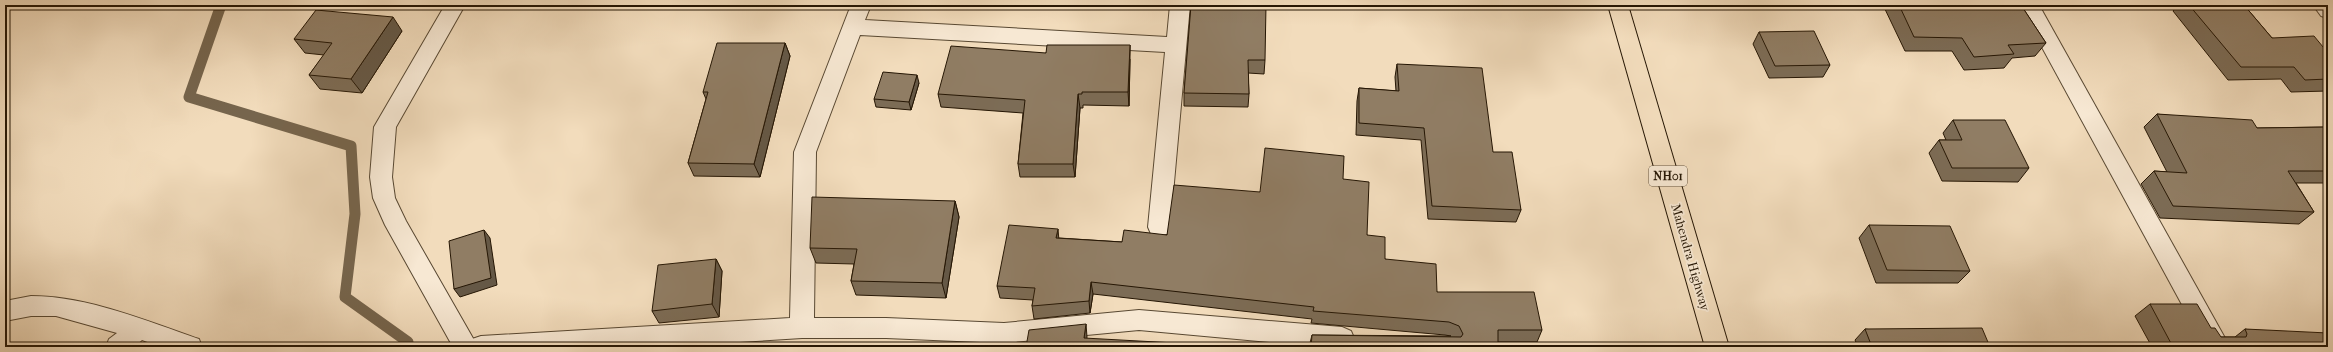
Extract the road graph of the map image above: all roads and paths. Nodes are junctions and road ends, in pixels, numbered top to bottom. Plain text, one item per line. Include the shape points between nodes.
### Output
1 (455, 5) edge
2 (862, 5) edge
3 (1180, 5) edge
4 (1618, 5) edge
5 (2029, 5) edge
6 (2323, 5) edge
7 (2328, 12) edge
8 (853, 28) junction
9 (1176, 45) junction
10 (1158, 228) dead end
11 (5, 311) edge
12 (138, 328) junction
13 (802, 328) junction
14 (1365, 340) edge
15 (118, 347) edge
16 (190, 347) edge
17 (466, 347) edge
18 (481, 347) edge
19 (1717, 347) edge
20 (2218, 347) edge

1 - 17 street via 384,127 381,177 384,198 396,225
2 - 8 street
3 - 9 street
4 - 19 highway, Mahendra Highway / NH01
5 - 20 street
6 - 7 street
8 - 9 street
8 - 13 street via 805,152
9 - 10 street
11 - 12 street via 30,306 56,306
12 - 15 street
12 - 16 street
13 - 14 street via 886,328 1004,333 1139,320
13 - 18 street

